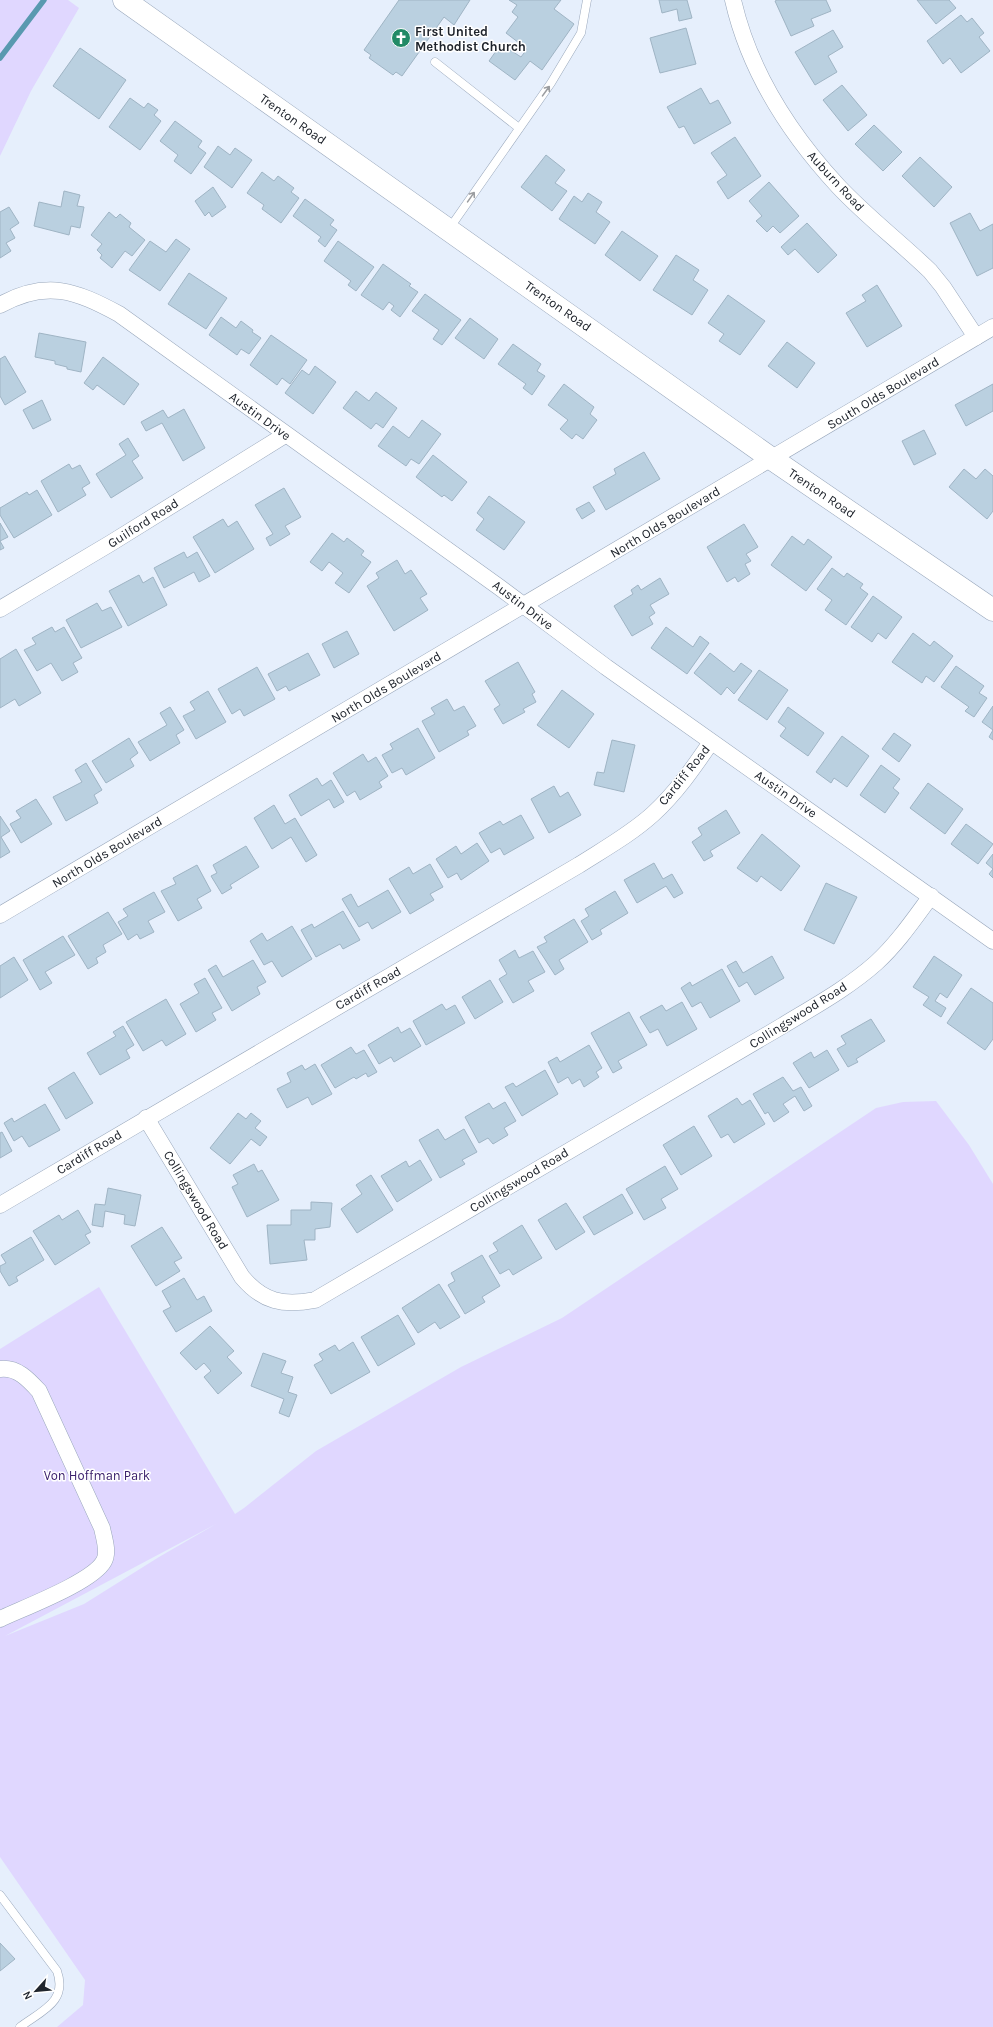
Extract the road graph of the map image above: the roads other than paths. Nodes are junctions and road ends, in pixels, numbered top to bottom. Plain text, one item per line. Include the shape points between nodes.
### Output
1 (587, 0) edge
2 (733, 0) edge
3 (135, 5) edge
4 (435, 62) dead end
5 (519, 128) junction
6 (448, 229) junction
7 (0, 305) edge
8 (993, 327) edge
9 (976, 337) junction
10 (285, 435) junction
11 (772, 459) junction
12 (523, 606) junction
13 (0, 609) edge
14 (993, 610) edge
15 (711, 742) junction
16 (931, 896) junction
17 (0, 915) edge
18 (993, 941) edge
19 (146, 1118) junction
20 (0, 1205) edge
21 (0, 1369) edge
22 (0, 1619) edge
23 (0, 1895) edge
24 (20, 2027) edge

5 -> 1 lane via 551,83 581,33
2 - 9 street, Auburn Road via 747,45 760,75 806,150 839,187 930,272
3 - 6 main road, Trenton Road
4 - 5 lane
6 -> 5 lane
6 - 11 main road, Trenton Road
7 - 10 street, Austin Drive via 25,294 45,290 71,292 88,297 119,314
8 - 9 street, South Olds Boulevard
9 - 11 street, South Olds Boulevard
10 - 12 street, Austin Drive
10 - 13 street, Guilford Road
11 - 12 street, North Olds Boulevard
11 - 14 main road, Trenton Road
12 - 15 street, Austin Drive
12 - 17 street, North Olds Boulevard
15 - 16 street, Austin Drive
15 - 19 street, Cardiff Road via 674,792 653,814 622,837 579,865
16 - 18 street, Austin Drive
16 - 19 street, Collingswood Road via 906,930 876,962 843,988 315,1300 299,1303 278,1302 265,1298 253,1290 242,1277
19 - 20 street, Cardiff Road
21 - 22 street via 10,1368 26,1377 38,1391 102,1528 106,1547 104,1561 85,1579
23 - 24 lane via 60,1980 61,1988 53,2003

